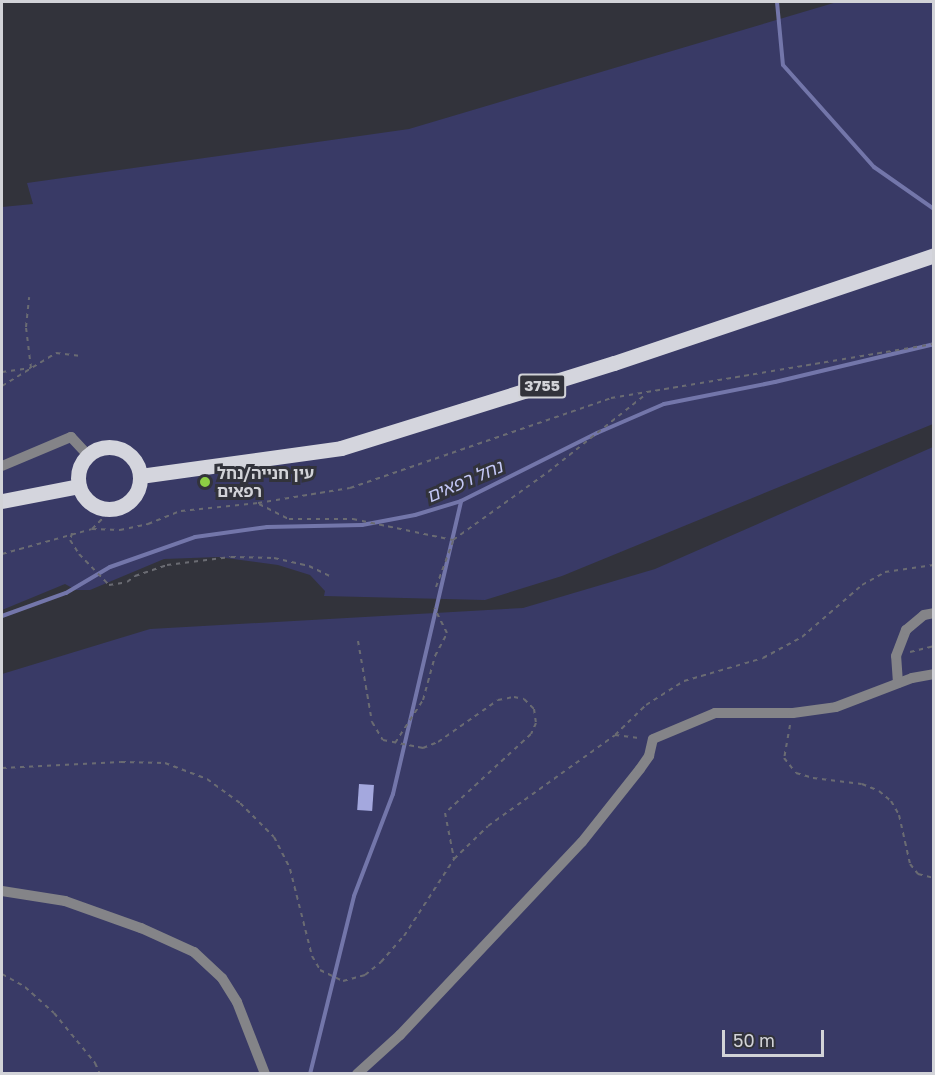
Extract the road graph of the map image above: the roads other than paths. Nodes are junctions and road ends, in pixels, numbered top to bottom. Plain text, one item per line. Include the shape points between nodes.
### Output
1 (933, 255) edge
2 (88, 455) junction
3 (2, 466) edge
4 (140, 476) junction
5 (79, 486) junction
6 (2, 501) edge
7 (933, 613) edge
8 (933, 674) edge
9 (897, 683) junction
10 (2, 891) edge
11 (265, 1074) edge
12 (357, 1074) edge

1 - 4 main road, 3755 via 614,363 341,448
2 - 3 street via 71,437
2 - 4 main road via 101,448 119,449 134,459
2 - 5 main road via 80,467
4 - 5 main road via 130,502 112,509 88,501
5 - 6 main road
7 - 9 street via 924,615 906,630 896,656
8 - 9 street
9 - 12 street via 836,707 793,713 715,713 653,739 649,756 582,842 400,1035
10 - 11 street via 64,902 141,928 194,952 222,978 237,1002

